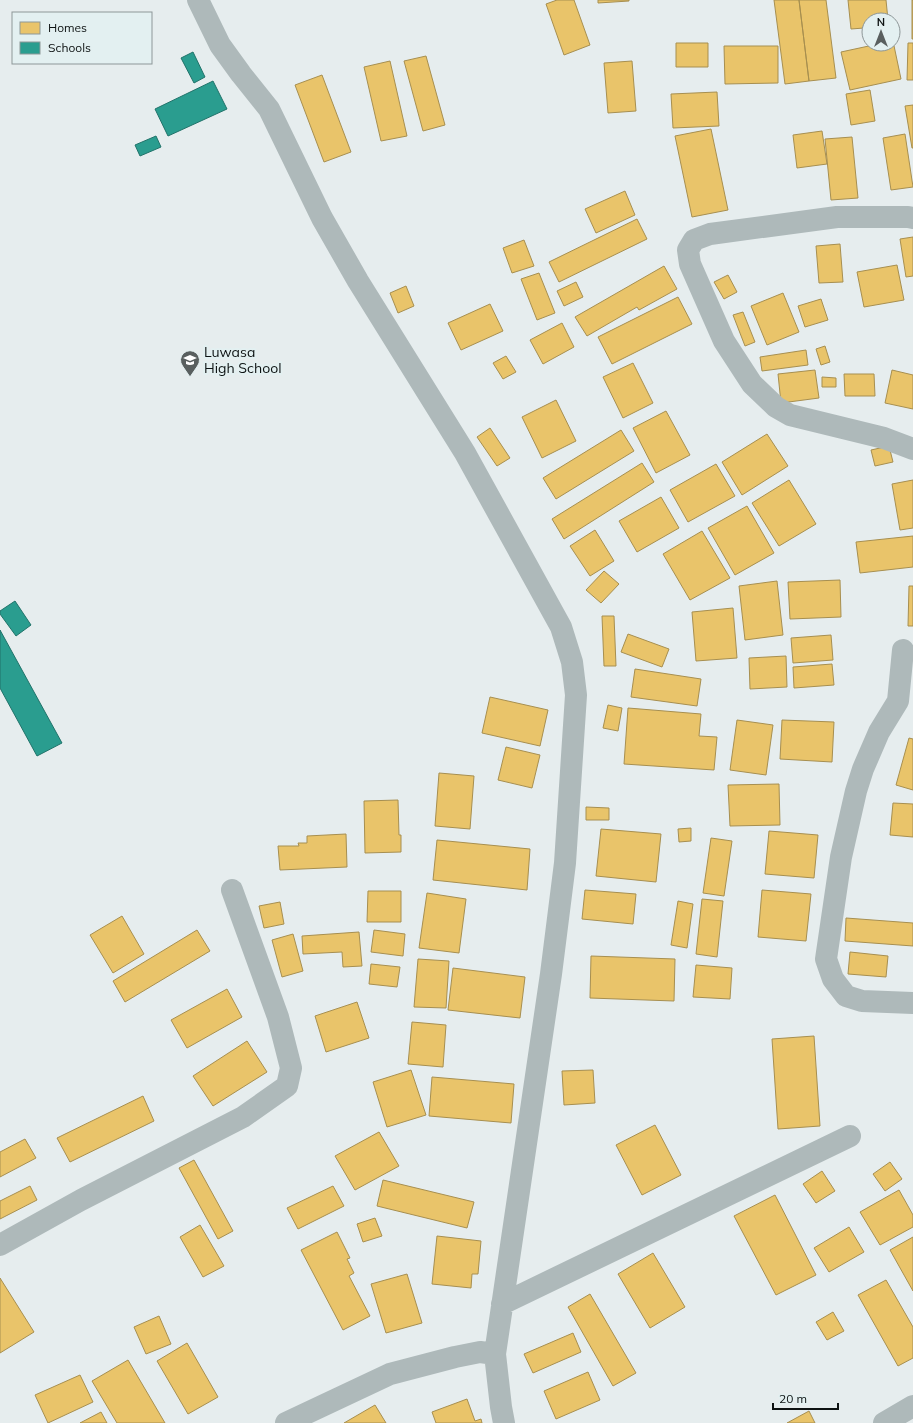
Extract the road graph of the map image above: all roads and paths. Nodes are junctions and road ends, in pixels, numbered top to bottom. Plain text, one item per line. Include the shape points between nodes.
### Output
1 (198, 0) edge
2 (913, 218) edge
3 (913, 449) edge
4 (903, 650) dead end
5 (232, 890) dead end
6 (913, 1002) edge
7 (850, 1136) dead end
8 (0, 1245) edge
9 (502, 1304) junction
10 (495, 1354) junction
11 (913, 1406) edge
12 (286, 1423) edge
13 (504, 1423) edge
14 (884, 1423) edge

1 - 9 street via 220,45 269,108 322,218 465,453 561,627 572,662 576,695 565,863
2 - 3 street via 837,217 710,234 694,240 688,250 690,264 724,341 752,384 776,407 790,415 884,438
4 - 6 street via 898,701 879,732 856,791 841,857 826,959 833,979 846,996 862,1001
5 - 8 street via 278,1017 291,1068 288,1086 244,1117 81,1200
7 - 9 street
9 - 10 street
10 - 12 street via 480,1352 390,1374
10 - 13 street
11 - 14 street

